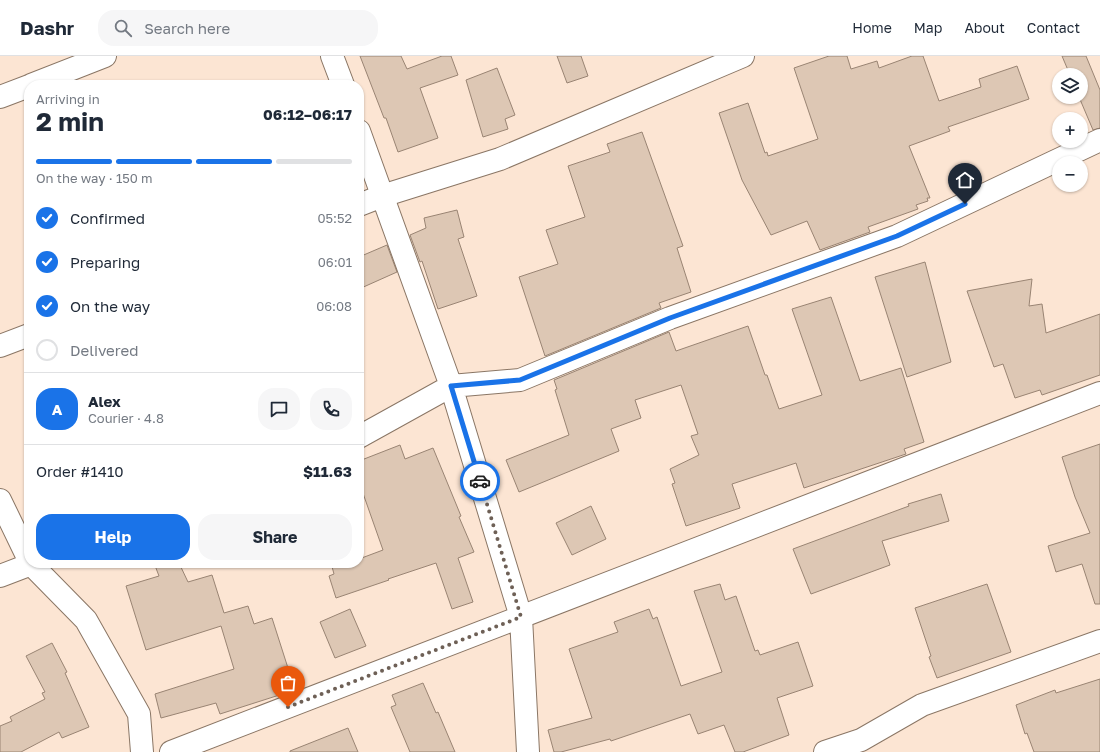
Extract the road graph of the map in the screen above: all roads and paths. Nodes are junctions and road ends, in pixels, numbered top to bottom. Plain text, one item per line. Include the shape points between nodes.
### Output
1 (105, 56) edge
2 (332, 56) edge
3 (743, 56) edge
4 (43, 80) edge
5 (341, 80) edge
6 (24, 87) edge
7 (0, 97) edge
8 (1100, 140) edge
9 (364, 145) edge
10 (382, 196) junction
11 (364, 203) edge
12 (24, 337) edge
13 (0, 346) edge
14 (451, 386) junction
15 (1100, 393) edge
16 (364, 434) edge
17 (0, 500) edge
18 (24, 549) edge
19 (24, 566) edge
20 (36, 568) edge
21 (0, 576) edge
22 (521, 617) junction
23 (1100, 641) edge
24 (142, 752) edge
25 (171, 752) edge
26 (528, 752) edge
27 (825, 752) edge

1 - 4 street
2 - 5 street
3 - 10 street via 500,159
6 - 7 street
8 - 14 street via 897,236 670,318 520,380
9 - 10 street
10 - 11 street
10 - 14 street
12 - 13 street
14 - 16 street
14 - 22 street
15 - 22 street
17 - 18 street
19 - 21 street
20 - 24 street via 86,620 139,714
22 - 25 street
22 - 26 street
23 - 27 street via 922,705 861,740

